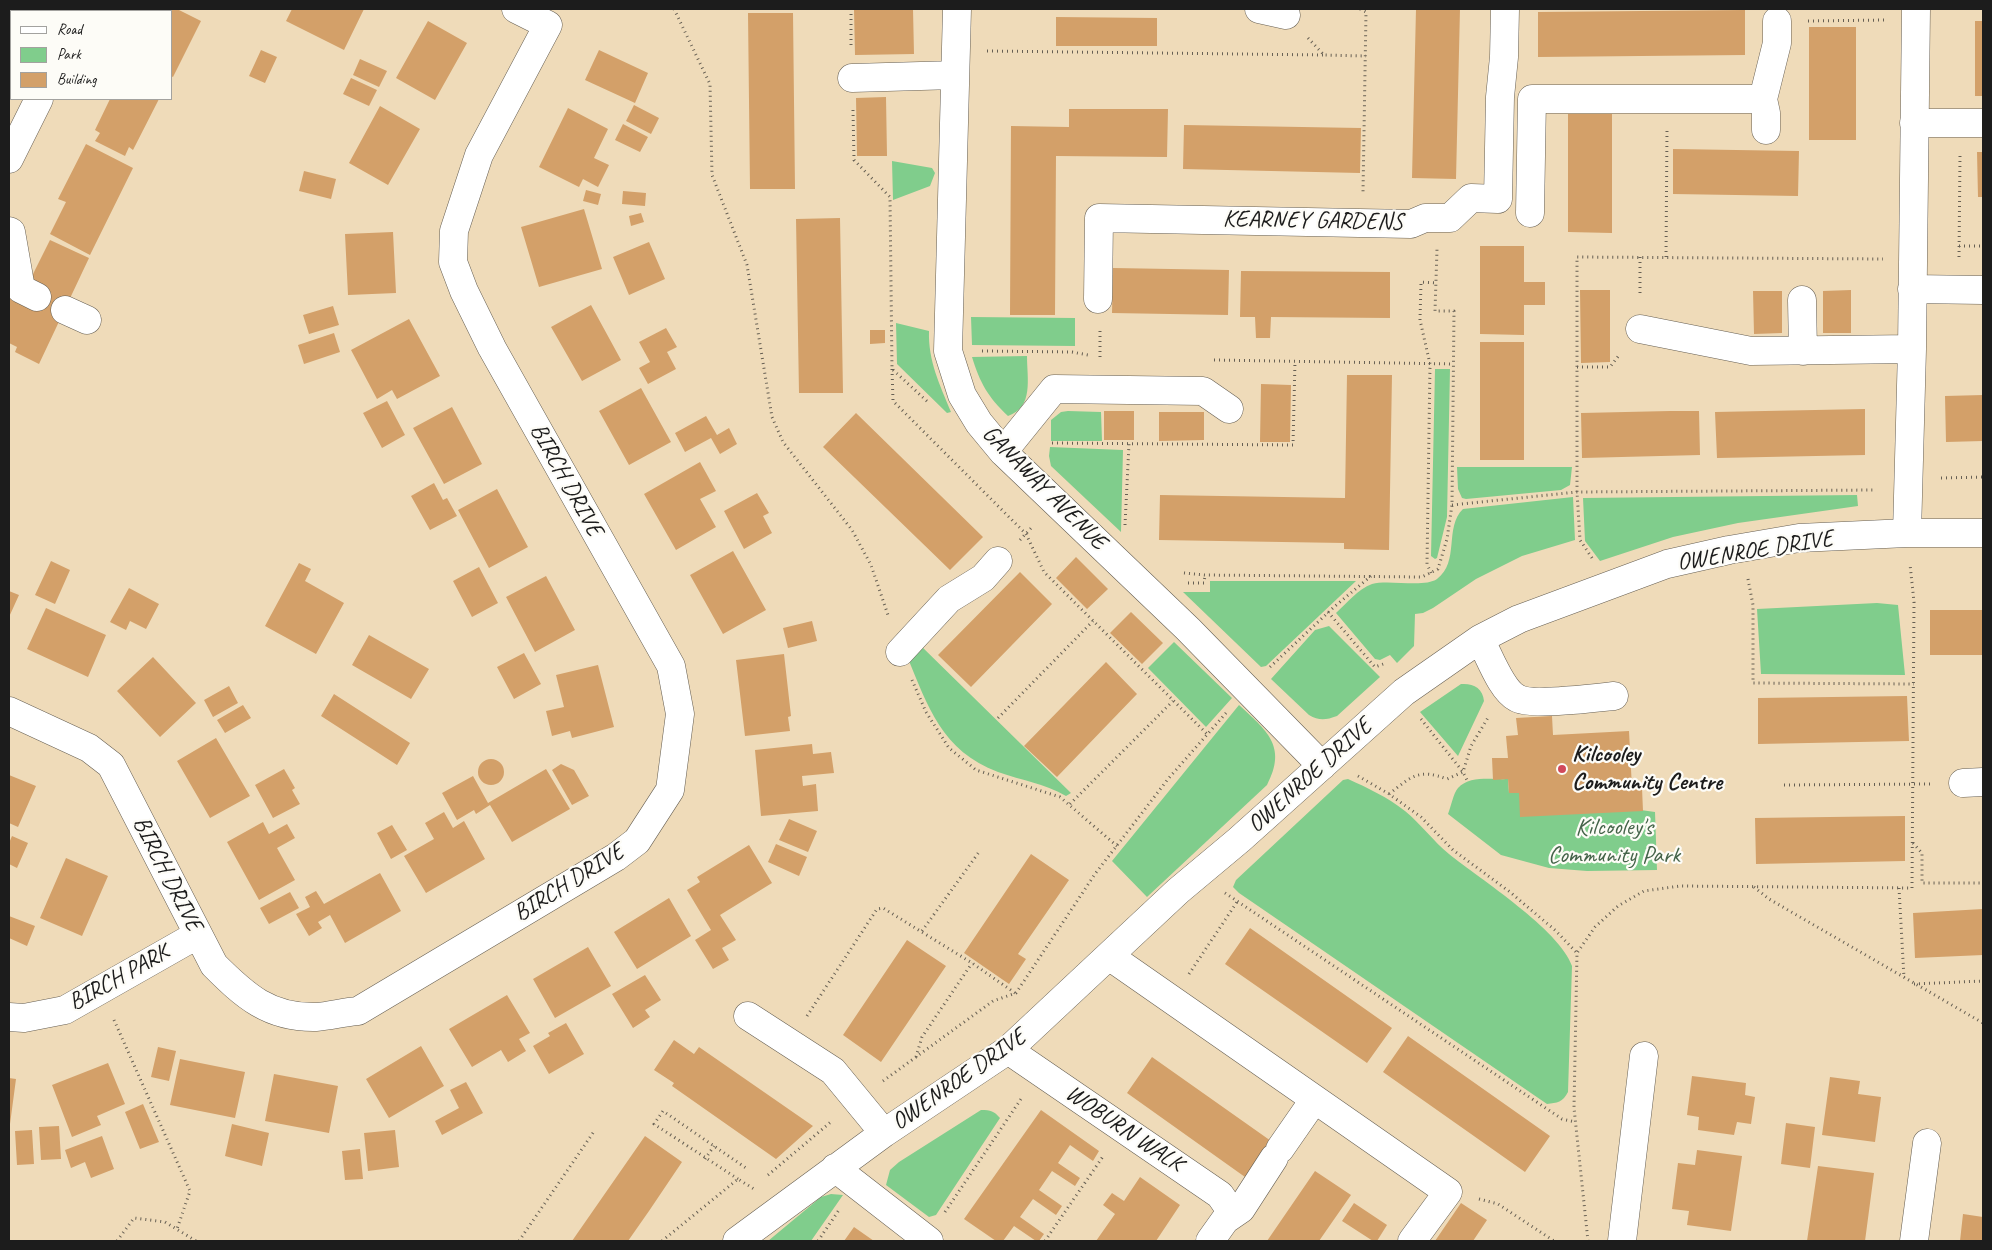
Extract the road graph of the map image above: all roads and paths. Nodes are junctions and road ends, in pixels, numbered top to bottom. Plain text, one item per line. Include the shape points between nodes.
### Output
1 (516, 9) edge
2 (674, 9) edge
3 (851, 9) edge
4 (957, 9) edge
5 (1259, 9) edge
6 (1360, 9) edge
7 (1505, 9) edge
8 (1286, 14) joint
9 (1916, 14) edge
10 (1777, 21) joint
11 (1324, 55) junction
12 (1366, 56) junction
13 (955, 63) junction
14 (852, 78) junction
15 (1667, 99) junction
16 (1763, 99) junction
17 (38, 100) edge
18 (1914, 123) junction
19 (1972, 123) edge
20 (1766, 130) dead end
21 (9, 159) edge
22 (1530, 213) dead end
23 (1438, 218) junction
24 (1363, 224) junction
25 (10, 231) edge
26 (1959, 246) junction
27 (1983, 246) edge
28 (1640, 257) dead end
29 (1666, 257) dead end
30 (1640, 271) dead end
31 (1436, 283) junction
32 (1912, 289) junction
33 (1970, 290) edge
34 (37, 296) dead end
35 (1098, 299) dead end
36 (1802, 300) dead end
37 (1640, 329) joint
38 (1912, 349) junction
39 (1803, 351) junction
40 (1295, 361) dead end
41 (1430, 364) junction
42 (1453, 364) junction
43 (1577, 367) dead end
44 (892, 370) junction
45 (932, 405) dead end
46 (1229, 409) dead end
47 (1129, 444) junction
48 (1003, 452) junction
49 (1950, 477) dead end
50 (1983, 477) edge
51 (1855, 490) dead end
52 (1577, 492) junction
53 (1452, 505) junction
54 (1907, 533) junction
55 (1983, 533) edge
56 (1580, 540) dead end
57 (1743, 549) junction
58 (1117, 560) junction
59 (998, 561) dead end
60 (1184, 573) dead end
61 (1431, 574) junction
62 (1371, 576) junction
63 (1328, 612) junction
64 (1094, 621) junction
65 (1480, 639) junction
66 (900, 652) junction
67 (1914, 684) junction
68 (1505, 687) junction
69 (1247, 689) junction
70 (1404, 692) junction
71 (1614, 696) dead end
72 (1174, 700) junction
73 (9, 711) edge
74 (998, 718) dead end
75 (1207, 734) junction
76 (1325, 763) junction
77 (1463, 772) junction
78 (1468, 782) dead end
79 (1912, 784) junction
80 (1784, 785) dead end
81 (1389, 794) junction
82 (1070, 804) junction
83 (1912, 843) junction
84 (1117, 846) junction
85 (979, 852) dead end
86 (1197, 875) junction
87 (1983, 883) edge
88 (1753, 886) junction
89 (1899, 888) junction
90 (1237, 902) junction
91 (922, 931) junction
92 (197, 935) junction
93 (1577, 954) junction
94 (1109, 956) junction
95 (972, 963) junction
96 (1904, 978) junction
97 (1983, 981) edge
98 (1913, 984) junction
99 (101, 990) junction
100 (1016, 993) junction
101 (1171, 1000) junction
102 (748, 1016) dead end
103 (9, 1017) edge
104 (1983, 1023) edge
105 (790, 1043) junction
106 (1008, 1050) junction
107 (1644, 1056) dead end
108 (916, 1057) junction
109 (857, 1100) junction
110 (1314, 1100) junction
111 (1018, 1104) dead end
112 (1576, 1122) junction
113 (595, 1130) dead end
114 (884, 1134) junction
115 (1927, 1143) dead end
116 (714, 1146) junction
117 (1104, 1155) dead end
118 (705, 1159) junction
119 (746, 1168) dead end
120 (835, 1168) junction
121 (768, 1176) dead end
122 (738, 1179) junction
123 (760, 1182) dead end
124 (753, 1188) junction
125 (1448, 1192) junction
126 (779, 1210) junction
127 (1233, 1214) junction
128 (177, 1229) junction
129 (928, 1240) edge
130 (116, 1241) edge
131 (196, 1241) edge
132 (519, 1241) edge
133 (662, 1241) edge
134 (737, 1241) edge
135 (1045, 1241) edge
136 (1210, 1241) edge
137 (1412, 1241) edge
138 (1554, 1241) edge
139 (1588, 1241) edge
140 (1622, 1241) edge
141 (1914, 1241) edge

1 - 92 street, BIRCH DRIVE via 548,26 479,155 454,231 454,262 464,291 492,348 671,666 680,714 670,790 637,841 616,857 358,1010 316,1017 284,1014 259,1005 214,964
2 - 66 path via 710,84 712,175 747,264 772,417 783,442 852,530 868,558
3 - 14 path
4 - 13 street, GANAWAY AVENUE
5 - 8 street
6 - 12 path via 1366,12
7 - 23 street, KEARNEY GARDENS via 1498,199 1471,198 1450,218
8 - 11 path
9 - 10 path
9 - 18 street
10 - 16 street via 1777,43
11 - 12 path
11 - 13 path
12 - 24 path
13 - 14 street
13 - 48 street, GANAWAY AVENUE via 948,351 962,395 979,423
14 - 44 path via 854,160 890,197
15 - 16 street
15 - 22 street via 1532,99
15 - 29 path
16 - 20 street
17 - 21 street
18 - 19 street
18 - 32 street
19 - 26 path
23 - 24 street, KEARNEY GARDENS via 1425,218 1411,224
23 - 31 path
24 - 35 street, KEARNEY GARDENS via 1099,218
25 - 34 street via 21,289
26 - 27 path
26 - 33 path
28 - 30 path
31 - 41 path via 1421,282 1420,320
31 - 42 path via 1435,311 1454,311
32 - 33 street
32 - 38 street
36 - 39 street
37 - 39 street via 1751,351
37 - 43 path via 1610,367
38 - 39 street
38 - 54 street
40 - 47 path via 1294,445
41 - 42 path
41 - 61 path via 1427,564
42 - 53 path
44 - 45 path
44 - 64 path via 893,401 1026,534 1044,572
46 - 48 street via 1203,391 1054,389
47 - 48 path via 1045,443
47 - 58 path via 1125,541
48 - 58 street, GANAWAY AVENUE
49 - 50 path
51 - 52 path
52 - 53 path
52 - 56 path
53 - 61 path via 1438,569
54 - 55 street, OWENROE DRIVE
54 - 57 street, OWENROE DRIVE via 1799,538
54 - 67 path via 1914,602
57 - 65 street, OWENROE DRIVE via 1667,564 1519,619
57 - 67 path via 1753,605 1753,683
58 - 69 street, GANAWAY AVENUE
59 - 66 street via 983,578 949,599
60 - 62 path
61 - 62 path via 1422,577
62 - 63 path
63 - 69 path
63 - 70 path via 1375,667 1386,662
64 - 72 path
64 - 74 path
65 - 68 street
65 - 70 street, OWENROE DRIVE
66 - 82 path via 926,712 949,748 976,770 1053,794
67 - 79 path
68 - 71 street via 1517,699 1535,701
68 - 77 path via 1472,746
69 - 75 path
69 - 76 street, GANAWAY AVENUE
70 - 76 street, OWENROE DRIVE
70 - 77 path
72 - 75 path
72 - 82 path
73 - 92 street, BIRCH DRIVE via 89,748 111,765
75 - 84 path
76 - 81 path
76 - 86 street, OWENROE DRIVE
77 - 78 path
77 - 81 path via 1447,779 1435,774 1416,774
79 - 80 path
79 - 83 path
81 - 93 path via 1421,817 1453,850 1556,931
82 - 84 path
83 - 87 path via 1922,853 1922,883
83 - 89 path via 1912,888
84 - 100 path
85 - 91 path
86 - 90 path
86 - 94 street, OWENROE DRIVE
88 - 89 path
88 - 93 path via 1680,886 1644,891 1618,906 1595,927
88 - 96 path via 1769,899
89 - 96 path
90 - 101 path
90 - 112 path via 1562,1119
91 - 95 path
91 - 105 path via 883,908 877,909
92 - 99 street, BIRCH PARK
93 - 112 path
94 - 101 street
94 - 106 street, OWENROE DRIVE
95 - 100 path
95 - 108 path via 922,1038
96 - 98 path
97 - 98 path
98 - 104 path
99 - 103 street, BIRCH PARK via 65,1010 24,1018
99 - 128 path via 190,1191
100 - 108 path via 993,1001
101 - 110 street
102 - 105 street
105 - 109 street via 834,1072
106 - 114 street, OWENROE DRIVE
106 - 127 street, WOBURN WALK via 1220,1195
107 - 140 street
108 - 109 path
109 - 114 street
109 - 121 path
110 - 125 street
110 - 127 street via 1240,1209
111 - 129 path
112 - 139 path
113 - 132 path
114 - 120 street, OWENROE DRIVE
115 - 141 street
116 - 118 path
116 - 118 path via 663,1111 654,1124
116 - 119 path
117 - 135 path
118 - 122 path
120 - 126 street, OWENROE DRIVE
120 - 129 street
122 - 124 path
122 - 133 path
123 - 124 path
124 - 126 path
125 - 137 street
125 - 138 path via 1498,1204
126 - 134 street, OWENROE DRIVE
127 - 136 street
128 - 130 path via 165,1222 134,1218
128 - 131 path

